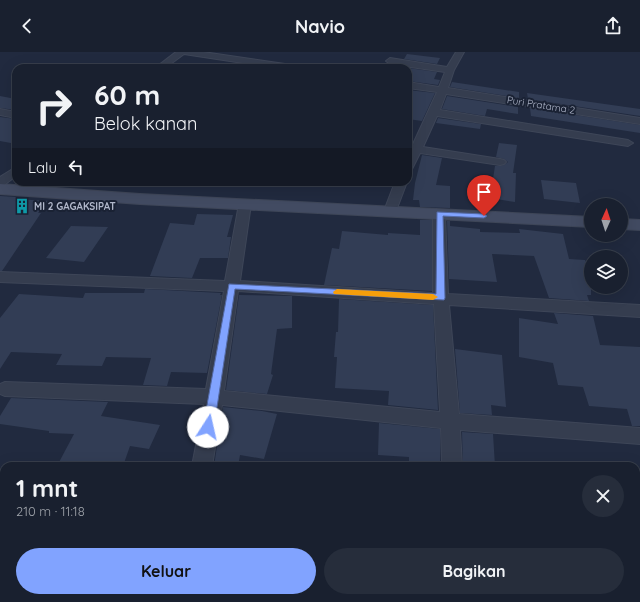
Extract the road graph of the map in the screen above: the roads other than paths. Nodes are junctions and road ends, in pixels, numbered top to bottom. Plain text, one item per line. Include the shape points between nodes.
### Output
1 (182, 52) edge
2 (186, 52) edge
3 (460, 52) edge
4 (390, 61) dead end
5 (165, 64) edge
6 (266, 64) edge
7 (410, 64) edge
8 (412, 64) edge
9 (450, 70) junction
10 (412, 86) edge
11 (442, 90) junction
12 (0, 112) edge
13 (434, 112) junction
14 (12, 114) edge
15 (640, 120) edge
16 (628, 143) dead end
17 (416, 149) junction
18 (412, 158) edge
19 (500, 162) dead end
20 (0, 169) edge
21 (12, 171) edge
22 (12, 174) edge
23 (0, 182) edge
24 (399, 186) edge
25 (0, 189) edge
26 (245, 204) junction
27 (390, 211) junction
28 (439, 214) junction
29 (584, 222) edge
30 (628, 224) edge
31 (640, 225) edge
32 (0, 277) edge
33 (232, 286) junction
34 (441, 298) junction
35 (640, 311) edge
36 (2, 393) edge
37 (214, 397) junction
38 (450, 422) junction
39 (640, 436) edge
40 (203, 462) edge
41 (452, 462) edge

1 - 5 street
2 - 6 street
3 - 9 street
4 - 7 street
8 - 9 street
9 - 11 street
10 - 11 street, Puri Pratama 2
11 - 13 street
11 - 15 street, Puri Pratama 2
12 - 14 street
13 - 16 street
13 - 17 street
17 - 18 street
17 - 19 street
20 - 21 street
22 - 23 street
24 - 27 street
25 - 26 main road
26 - 27 main road
26 - 33 street
27 - 28 main road
28 - 29 main road
28 - 34 street
30 - 31 main road
32 - 33 street
33 - 34 street
33 - 37 street
34 - 35 street
34 - 38 street
36 - 37 street
37 - 38 street
37 - 40 street
38 - 39 street
38 - 41 street

